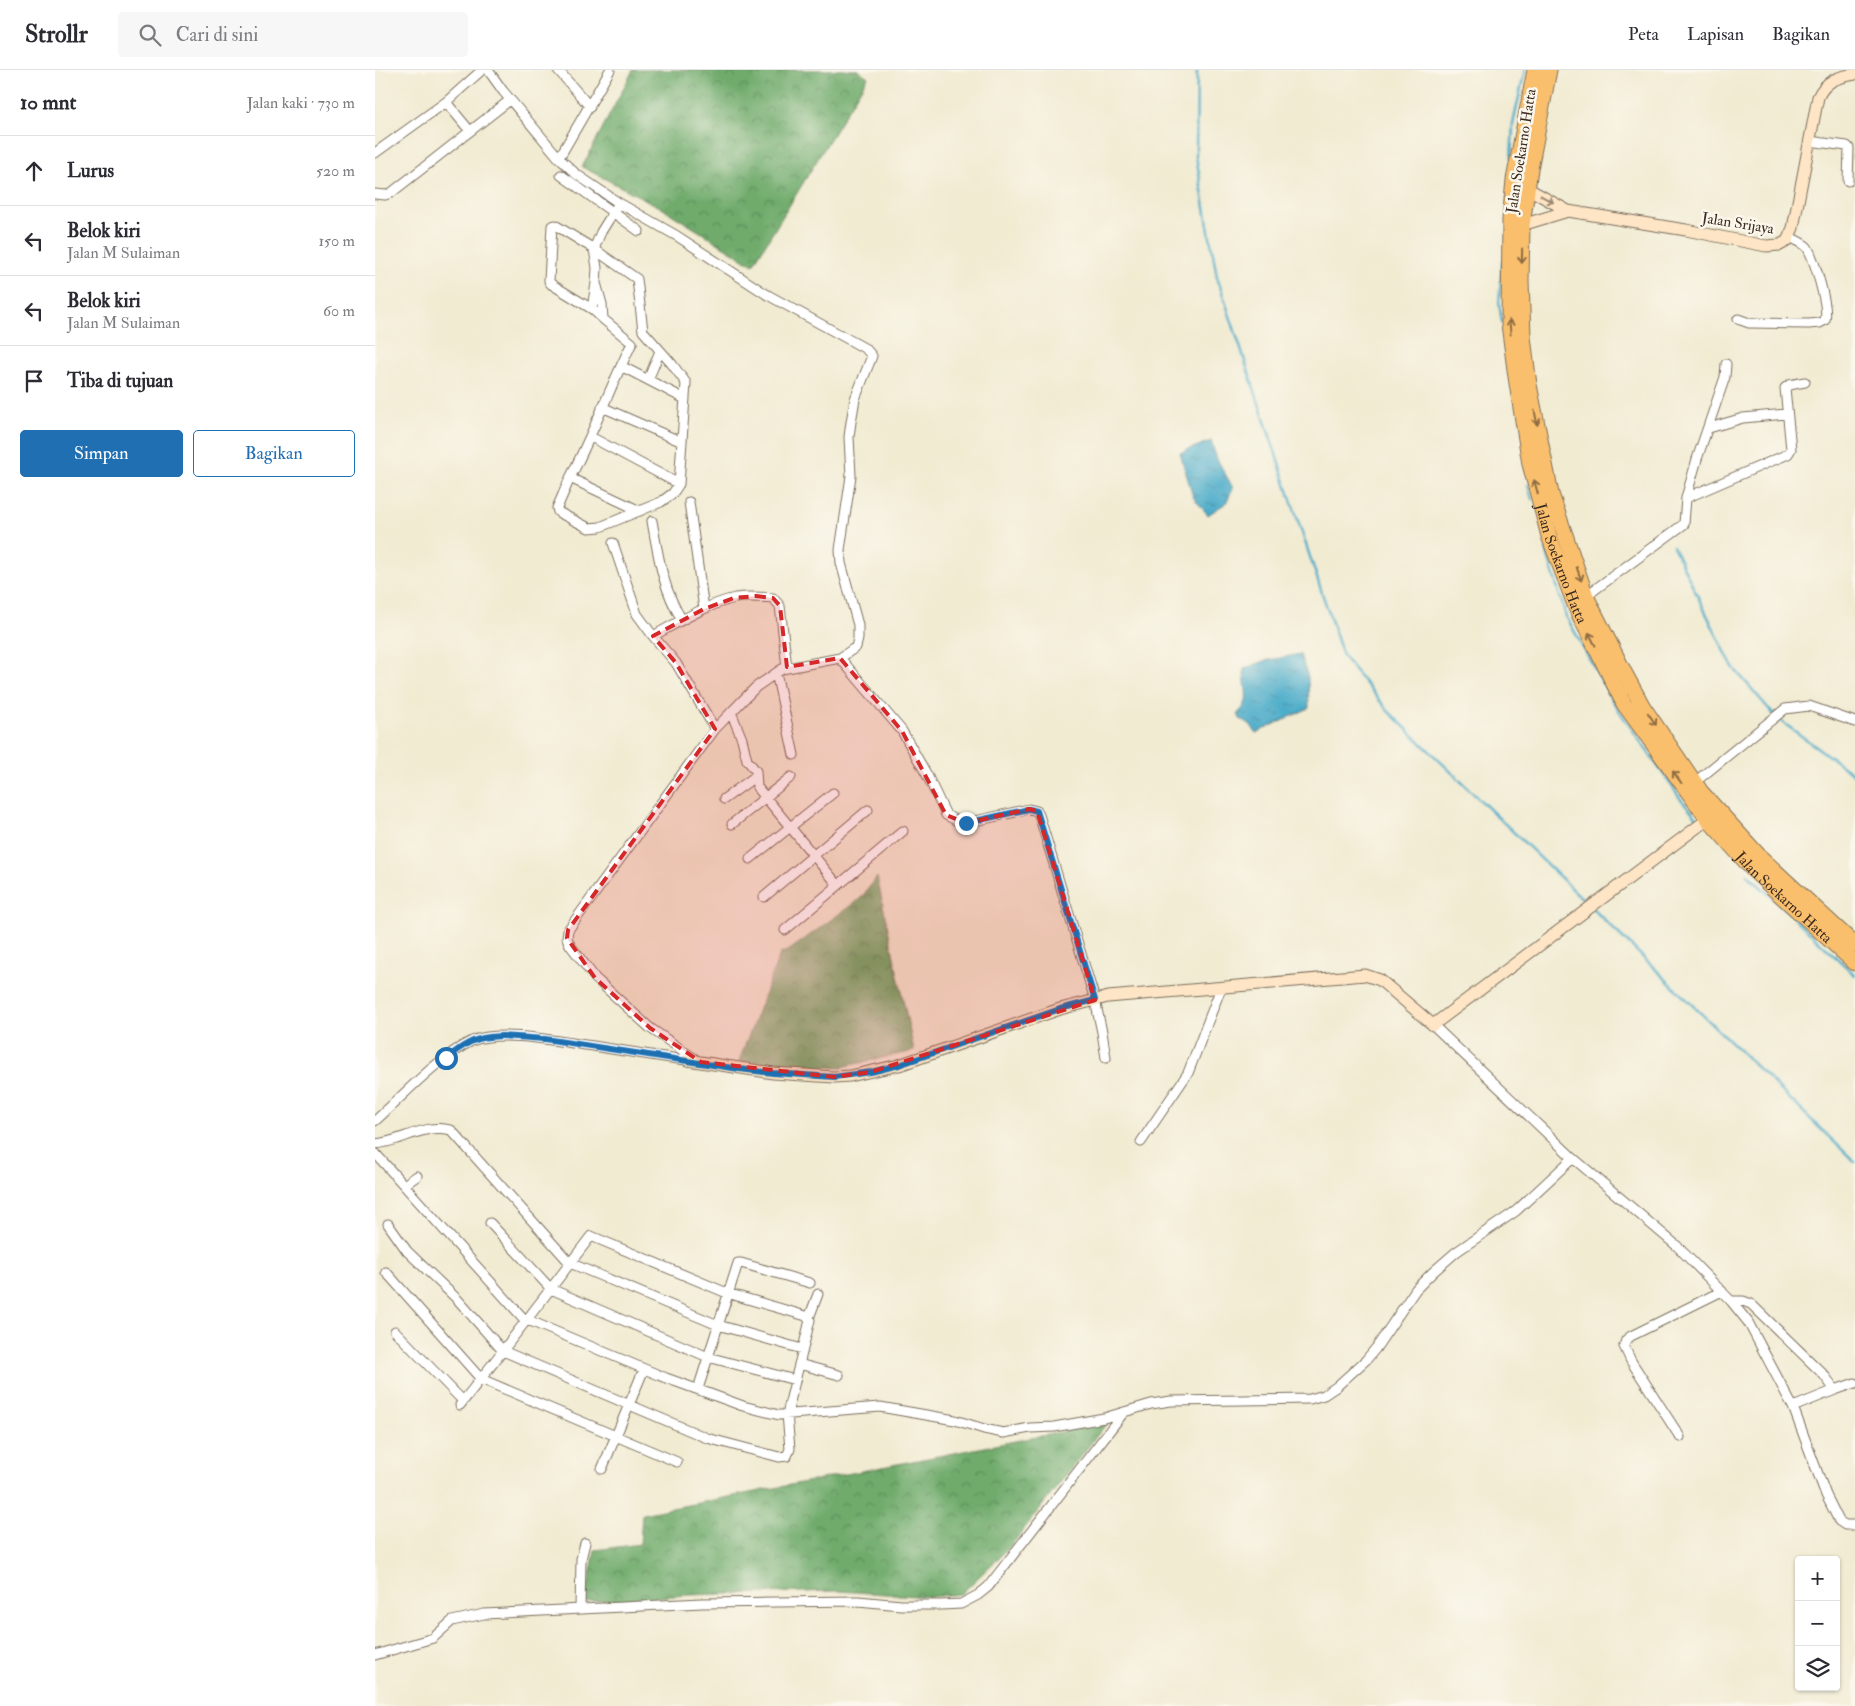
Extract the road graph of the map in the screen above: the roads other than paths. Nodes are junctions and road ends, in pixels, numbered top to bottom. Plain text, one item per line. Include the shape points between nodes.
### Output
1 (482, 70) edge
2 (558, 70) edge
3 (610, 70) edge
4 (1535, 70) edge
5 (1549, 70) edge
6 (492, 72) edge
7 (1855, 74) edge
8 (510, 100) junction
9 (445, 102) junction
10 (590, 107) junction
11 (470, 131) junction
12 (1809, 141) junction
13 (375, 153) edge
14 (559, 158) junction
15 (561, 175) dead end
16 (1848, 181) dead end
17 (1527, 188) junction
18 (375, 194) edge
19 (619, 202) junction
20 (613, 211) junction
21 (1568, 211) junction
22 (1523, 225) junction
23 (639, 230) dead end
24 (1790, 237) junction
25 (594, 249) junction
26 (596, 283) junction
27 (592, 309) junction
28 (603, 319) junction
29 (1738, 319) dead end
30 (643, 330) junction
31 (632, 342) junction
32 (659, 351) junction
33 (1725, 364) dead end
34 (621, 366) junction
35 (648, 380) junction
36 (1805, 382) dead end
37 (683, 398) junction
38 (602, 407) junction
39 (1786, 414) junction
40 (1709, 428) junction
41 (591, 437) junction
42 (682, 442) junction
43 (570, 478) junction
44 (679, 484) junction
45 (1686, 498) junction
46 (689, 502) dead end
47 (640, 511) junction
48 (652, 521) dead end
49 (613, 543) dead end
50 (1586, 596) junction
51 (705, 609) junction
52 (681, 620) junction
53 (653, 636) junction
54 (840, 658) junction
55 (787, 668) junction
56 (776, 673) junction
57 (731, 712) junction
58 (1855, 722) edge
59 (715, 729) junction
60 (794, 755) dead end
61 (756, 776) junction
62 (791, 777) dead end
63 (1695, 782) junction
64 (833, 793) dead end
65 (766, 797) junction
66 (724, 799) dead end
67 (868, 810) dead end
68 (1707, 820) junction
69 (732, 824) dead end
70 (790, 827) junction
71 (903, 831) dead end
72 (813, 856) junction
73 (750, 859) dead end
74 (838, 885) junction
75 (764, 897) dead end
76 (785, 930) dead end
77 (1855, 945) edge
78 (1855, 963) edge
79 (1221, 988) junction
80 (1095, 1000) junction
81 (1433, 1025) junction
82 (1106, 1058) dead end
83 (687, 1060) joint
84 (701, 1062) junction
85 (375, 1121) edge
86 (1141, 1142) dead end
87 (375, 1144) edge
88 (375, 1153) edge
89 (1573, 1158) junction
90 (417, 1176) dead end
91 (405, 1185) junction
92 (490, 1223) dead end
93 (388, 1224) dead end
94 (570, 1263) junction
95 (386, 1272) dead end
96 (809, 1283) dead end
97 (551, 1289) junction
98 (1722, 1291) junction
99 (727, 1293) junction
100 (818, 1294) dead end
101 (1731, 1301) junction
102 (809, 1318) junction
103 (527, 1320) junction
104 (718, 1325) junction
105 (395, 1331) dead end
106 (802, 1349) junction
107 (503, 1351) junction
108 (708, 1357) junction
109 (799, 1364) junction
110 (644, 1369) junction
111 (839, 1375) dead end
112 (481, 1379) junction
113 (795, 1380) junction
114 (1855, 1383) edge
115 (698, 1389) junction
116 (1835, 1390) junction
117 (629, 1406) junction
118 (1793, 1407) junction
119 (1124, 1411) junction
120 (787, 1414) junction
121 (616, 1437) junction
122 (1680, 1437) dead end
123 (677, 1462) dead end
124 (602, 1469) dead end
125 (1855, 1525) edge
126 (585, 1543) dead end
127 (580, 1608) junction
128 (375, 1655) edge

1 - 9 street
2 - 10 street
3 - 10 street
68 -> 4 highway, Jalan Soekarno Hatta via 1624,704 1577,610 1549,536 1530,464 1511,342 1508,282 1514,180
5 - 17 highway, Jalan Soekarno Hatta
6 - 8 street
7 - 12 street, Jalan Srijaya via 1838,77 1822,89
8 - 11 street
8 - 14 street
9 - 11 street
9 - 13 street
10 - 14 street
11 - 18 street via 391,193
12 - 16 street via 1849,148
12 - 24 street, Jalan Srijaya
14 - 19 street via 576,174
15 - 20 street
17 -> 21 street
17 - 22 highway, Jalan Soekarno Hatta
19 - 20 street
19 - 54 street via 872,356 855,399 851,422 851,476 839,550 858,624 858,639 856,647
20 - 23 street
20 - 25 street
21 - 22 street, Jalan Srijaya
21 - 24 street, Jalan Srijaya via 1766,246 1780,245
22 -> 50 highway, Jalan Soekarno Hatta via 1523,337 1529,385 1551,494
24 - 29 street via 1806,246 1812,260 1823,295 1825,320 1809,324 1749,323
25 - 26 street
25 - 27 street via 552,226 549,281
25 - 30 street via 637,280
26 - 27 street
26 - 28 street
27 - 28 street
28 - 31 street
30 - 31 street
30 - 32 street
31 - 34 street
32 - 35 street
32 - 37 street via 686,383
33 - 40 street via 1725,377
34 - 35 street
34 - 38 street
35 - 37 street
36 - 39 street via 1785,387
37 - 42 street
38 - 41 street
38 - 42 street
39 - 40 street via 1743,418
39 - 45 street via 1791,449 1788,454
40 - 45 street
41 - 43 street
41 - 44 street
42 - 44 street
43 - 47 street
43 - 47 street via 558,512 589,528 600,528
44 - 47 street via 661,502
45 - 50 street via 1684,524
46 - 51 street
48 - 52 street via 661,570
49 - 53 street via 637,614
50 -> 63 highway, Jalan Soekarno Hatta via 1643,707
51 - 52 street
51 - 55 street via 734,598 773,598 780,606
52 - 53 street
53 - 59 street via 675,663
54 - 55 street
54 - 80 street via 901,731 946,815 966,823 1029,809 1037,811
55 - 56 street
56 - 57 street via 756,686
56 - 60 street
57 - 59 street
57 - 61 street via 747,760 756,770
58 - 63 street via 1809,706 1785,709
59 - 84 street via 571,925 567,938 595,978 650,1028
61 - 65 street via 757,787
61 - 66 street
62 - 65 street
63 - 77 highway, Jalan Soekarno Hatta via 1761,857
64 - 70 street
65 - 69 street
65 - 70 street
67 - 72 street
68 - 78 highway, Jalan Soekarno Hatta via 1753,870
68 - 81 street
70 - 72 street
70 - 73 street
71 - 74 street
72 - 74 street
72 - 75 street
74 - 76 street
79 - 80 street via 1119,995
79 - 81 street via 1370,976
79 - 86 street via 1187,1073
80 - 82 street
80 - 84 street via 899,1065 850,1076 773,1073
81 - 89 street
83 - 84 street
83 - 85 street via 545,1039 482,1038 463,1046 436,1066
87 - 94 street via 424,1129 451,1130
88 - 91 street
89 - 98 street via 1677,1246
89 - 119 street via 1515,1211 1456,1252 1416,1288 1366,1360 1323,1396 1310,1399 1171,1400
90 - 91 street
91 - 103 street
92 - 97 street
93 - 107 street via 407,1251
94 - 97 street
94 - 99 street via 591,1236 595,1236
94 - 104 street
95 - 112 street
96 - 99 street via 740,1263
97 - 103 street
97 - 108 street
98 - 101 street
98 - 122 street via 1631,1336 1624,1346
99 - 102 street
99 - 104 street
100 - 102 street
101 - 116 street via 1751,1304
101 - 118 street via 1748,1322
102 - 106 street
103 - 107 street
103 - 110 street
104 - 106 street
104 - 108 street
105 - 112 street via 462,1403
106 - 109 street
107 - 112 street
107 - 117 street
108 - 113 street
108 - 115 street
109 - 111 street
109 - 113 street
110 - 115 street
110 - 117 street
112 - 121 street
113 - 120 street
114 - 116 street
115 - 120 street via 743,1406
116 - 118 street
117 - 120 street via 707,1438 779,1458 787,1456 789,1450
117 - 121 street
118 - 125 street via 1839,1521
119 - 120 street via 1054,1428 1003,1433 955,1420 880,1407
119 - 127 street via 989,1587 961,1604 901,1605 859,1601
121 - 123 street
121 - 124 street
126 - 127 street via 581,1559
127 - 128 street via 484,1614 452,1621 433,1638

